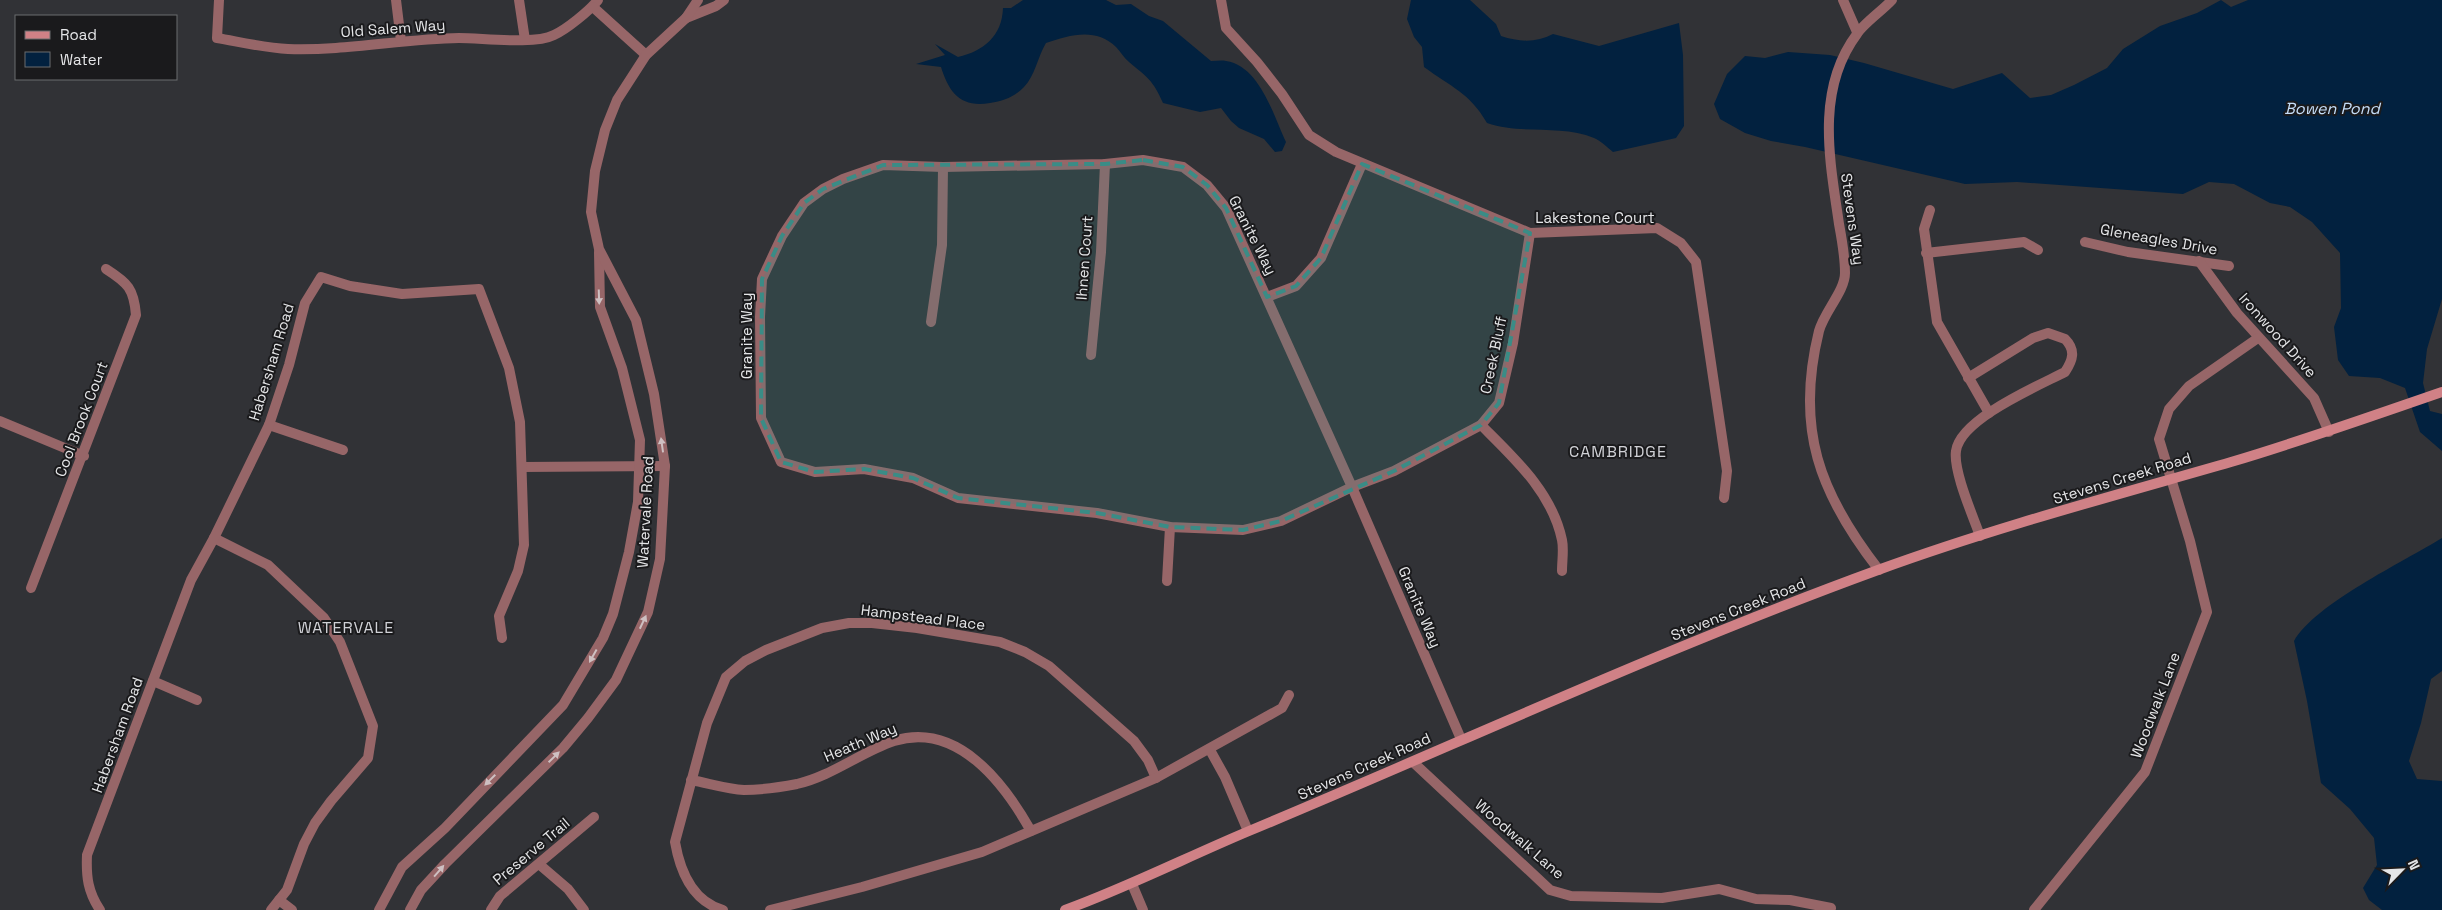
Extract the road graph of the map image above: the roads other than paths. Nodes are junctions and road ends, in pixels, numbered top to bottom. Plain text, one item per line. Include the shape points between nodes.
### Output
1 (219, 0) edge
2 (396, 0) edge
3 (519, 0) edge
4 (698, 0) edge
5 (724, 0) edge
6 (1221, 0) edge
7 (1843, 0) edge
8 (1892, 0) edge
9 (596, 4) edge
10 (686, 18) junction
11 (1857, 32) junction
12 (526, 40) junction
13 (401, 41) junction
14 (646, 55) junction
15 (1105, 164) junction
16 (1362, 164) junction
17 (943, 167) junction
18 (1930, 210) dead end
19 (1530, 233) junction
20 (2085, 242) dead end
21 (600, 249) junction
22 (2038, 250) dead end
23 (1926, 253) junction
24 (2199, 261) junction
25 (2229, 266) dead end
26 (106, 269) dead end
27 (1268, 297) junction
28 (931, 322) dead end
29 (2258, 338) junction
30 (1091, 355) dead end
31 (1968, 378) junction
32 (2442, 392) edge
33 (1990, 413) junction
34 (0, 421) edge
35 (268, 425) junction
36 (1482, 425) junction
37 (2329, 432) junction
38 (343, 450) dead end
39 (84, 456) junction
40 (639, 466) junction
41 (665, 466) junction
42 (522, 467) junction
43 (2171, 478) junction
44 (1352, 487) junction
45 (1724, 498) dead end
46 (1170, 527) junction
47 (1980, 536) junction
48 (214, 538) junction
49 (1879, 570) junction
50 (1562, 571) dead end
51 (1167, 581) dead end
52 (31, 588) dead end
53 (502, 638) dead end
54 (153, 681) junction
55 (1289, 694) dead end
56 (197, 700) dead end
57 (1461, 739) junction
58 (1210, 750) junction
59 (1413, 762) junction
60 (1156, 778) junction
61 (691, 780) junction
62 (594, 816) dead end
63 (1031, 831) junction
64 (1248, 831) junction
65 (540, 865) junction
66 (1132, 884) junction
67 (279, 900) junction
68 (1831, 908) dead end
69 (100, 910) edge
70 (271, 910) edge
71 (292, 910) edge
72 (379, 910) edge
73 (410, 910) edge
74 (491, 910) edge
75 (584, 910) edge
76 (723, 910) edge
77 (770, 910) edge
78 (1065, 910) edge
79 (1143, 910) edge
80 (2034, 910) edge

1 - 13 street, Old Salem Way via 217,38 288,49
2 - 13 street
3 - 12 street
4 - 10 street, Watervale Road
5 - 10 street, Watervale Road
6 - 16 street, Lakestone Court via 1226,28 1282,94 1309,135
7 - 11 street
8 - 11 street, Stevens Way
9 - 12 street, Old Salem Way via 553,36
9 - 14 street
10 - 14 street, Watervale Road
11 - 49 street, Stevens Way via 1839,67 1829,110 1829,159 1846,276 1822,319 1812,360 1808,398 1816,457 1831,495 1854,538
12 - 13 street, Old Salem Way via 460,38
14 - 21 street, Watervale Road via 617,100 605,130 595,171 591,212
15 - 17 street, Granite Way
15 - 27 street, Granite Way via 1143,160 1183,167 1207,185 1226,208
15 - 30 street, Ihnen Court
16 - 19 street, Lakestone Court
16 - 27 street via 1321,258 1296,286
17 - 28 street via 942,245
17 - 46 street, Granite Way via 883,165 843,179 804,203 782,236 762,279 760,317 761,418 781,462 814,472 864,469 913,478 958,498 1097,512
18 - 23 street via 1924,229
19 - 36 street, Creek Bluff via 1513,343 1499,403
19 - 45 street, Lakestone Court via 1658,228 1681,243 1696,262 1727,471
20 - 24 street, Gleneagles Drive via 2128,252
21 -> 40 street, Watervale Road via 600,307 634,412 640,440
41 -> 21 street, Watervale Road via 654,394 636,320
22 - 23 street via 2024,242
23 - 31 street via 1937,322
24 - 25 street, Gleneagles Drive
24 - 29 street, Ironwood Drive
26 - 39 street, Cool Brook Court via 124,281 135,296 136,315
27 - 44 street, Granite Way
29 - 37 street, Ironwood Drive via 2314,398
29 - 43 street, Woodwalk Lane via 2189,386 2169,409 2159,439
31 - 33 street
31 - 33 street via 2033,338 2048,333 2069,342 2072,361 2065,372
32 - 37 street, Stevens Creek Road
33 - 47 street via 1966,431 1956,450 1956,464
34 - 39 street
35 - 38 street
35 - 42 street, Habersham Road via 289,365 305,303 321,277 350,286 402,294 479,289 509,368 516,396
35 - 48 street, Habersham Road
36 - 44 street, Creek Bluff via 1394,471
36 - 50 street via 1524,468 1554,515 1563,541
37 - 43 street, Stevens Creek Road
39 - 52 street, Cool Brook Court
40 - 41 street
40 - 42 street
40 -> 72 street, Watervale Road via 638,502 620,588 603,638 585,671 563,705 536,735 402,867
73 -> 41 street, Watervale Road via 421,890 444,864 563,748 616,680 648,612 660,559
42 - 53 street, Habersham Road via 524,545 518,571 499,616
43 - 47 street, Stevens Creek Road
43 - 80 street, Woodwalk Lane via 2207,612 2145,772
44 - 46 street, Granite Way via 1281,521 1243,530
44 - 57 street, Granite Way
46 - 51 street
47 - 49 street, Stevens Creek Road
48 - 54 street, Habersham Road via 191,580
48 - 67 street via 268,565 324,618 340,642 373,726 368,758 315,823 287,890
49 - 57 street, Stevens Creek Road via 1714,634
54 - 56 street
54 - 69 street, Habersham Road via 87,856 86,876 91,896
55 - 58 street via 1282,708
57 - 59 street, Stevens Creek Road
58 - 60 street
58 - 64 street
59 - 64 street, Stevens Creek Road
59 - 68 street, Woodwalk Lane via 1550,890 1571,896 1662,898 1719,889 1756,899 1790,900
60 - 61 street, Hampstead Place via 1134,741 1049,666 1025,652 1000,642 872,623 822,628 745,660 726,677 714,700
60 - 63 street
61 - 63 street, Heath Way via 743,790 798,784 854,762 893,742 916,736 937,738 985,766 1014,800
61 - 76 street, Hampstead Place via 675,842 678,860 686,880 701,899
62 - 65 street, Preserve Trail
63 - 77 street via 982,852
64 - 66 street, Stevens Creek Road
65 - 74 street, Preserve Trail via 500,896
65 - 75 street via 568,889
66 - 78 street, Stevens Creek Road
66 - 79 street
67 - 70 street
67 - 71 street

